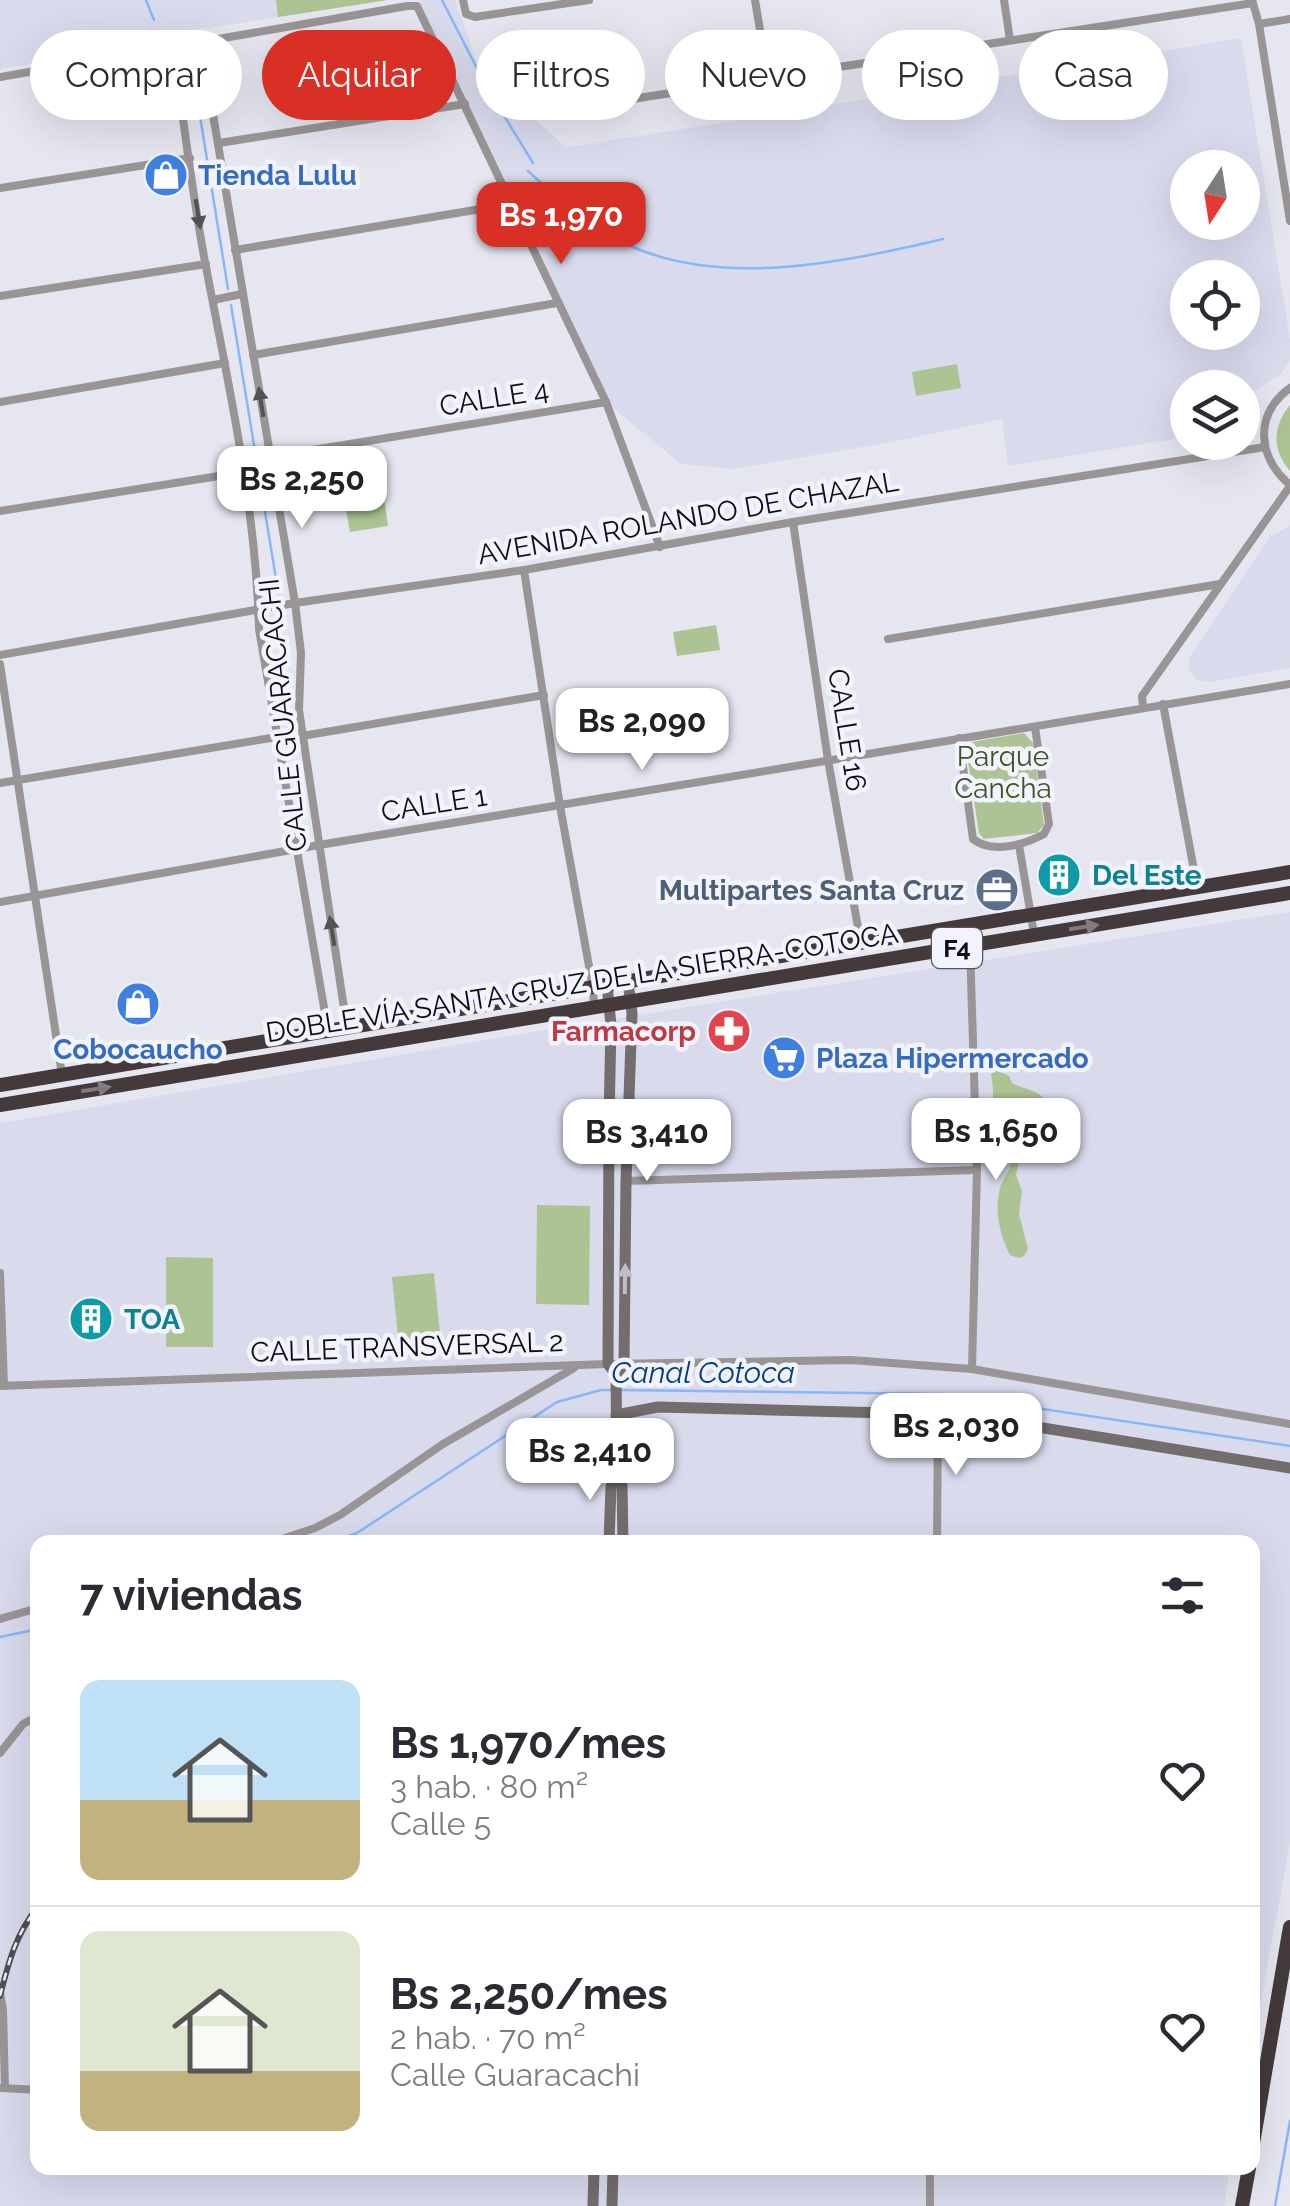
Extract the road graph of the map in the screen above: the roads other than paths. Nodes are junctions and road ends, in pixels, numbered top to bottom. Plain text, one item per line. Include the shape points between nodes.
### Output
1 (463, 0) edge
2 (589, 0) edge
3 (755, 0) edge
4 (1004, 0) edge
5 (1252, 2) edge
6 (1290, 19) edge
7 (1259, 24) junction
8 (760, 30) edge
9 (242, 36) edge
10 (1010, 40) junction
11 (842, 66) edge
12 (30, 73) edge
13 (0, 78) edge
14 (465, 104) junction
15 (184, 120) edge
16 (215, 120) edge
17 (219, 144) junction
18 (190, 158) junction
19 (0, 188) edge
20 (1288, 193) edge
21 (511, 204) junction
22 (1290, 221) edge
23 (235, 250) junction
24 (206, 264) junction
25 (242, 294) junction
26 (0, 296) edge
27 (213, 300) junction
28 (557, 303) junction
29 (254, 354) junction
30 (224, 362) junction
31 (1290, 388) edge
32 (0, 402) edge
33 (606, 402) junction
34 (1265, 448) junction
35 (270, 457) junction
36 (244, 472) junction
37 (1290, 486) edge
38 (0, 511) edge
39 (793, 522) junction
40 (660, 547) junction
41 (524, 570) junction
42 (1220, 584) junction
43 (295, 604) junction
44 (259, 610) junction
45 (888, 639) dead end
46 (0, 655) edge
47 (0, 664) edge
48 (1290, 684) edge
49 (544, 695) junction
50 (1163, 704) junction
51 (1143, 707) junction
52 (1035, 727) junction
53 (302, 736) junction
54 (277, 737) junction
55 (958, 738) junction
56 (828, 760) junction
57 (16, 781) junction
58 (0, 783) edge
59 (560, 806) junction
60 (320, 845) junction
61 (1019, 845) junction
62 (297, 849) junction
63 (1290, 872) edge
64 (1197, 888) junction
65 (1290, 892) edge
66 (36, 897) junction
67 (0, 902) edge
68 (1031, 915) junction
69 (1034, 935) junction
70 (860, 944) junction
71 (970, 946) junction
72 (628, 982) junction
73 (600, 986) junction
74 (631, 1000) junction
75 (610, 1004) junction
76 (594, 1006) junction
77 (347, 1028) junction
78 (328, 1031) junction
79 (62, 1075) junction
80 (0, 1085) edge
81 (0, 1105) edge
82 (977, 1170) junction
83 (626, 1181) junction
84 (0, 1273) edge
85 (578, 1366) junction
86 (972, 1369) junction
87 (616, 1370) junction
88 (2, 1386) edge
89 (938, 1414) junction
90 (616, 1415) junction
91 (1290, 1424) edge
92 (1290, 1468) edge
93 (616, 1472) junction
94 (294, 1535) edge
95 (610, 1535) edge
96 (623, 1535) edge
97 (936, 1535) edge
98 (30, 1610) edge
99 (0, 1619) edge
100 (30, 1720) edge
101 (0, 1753) edge
102 (1290, 1926) edge
103 (0, 1992) edge
104 (1260, 2082) edge
105 (2, 2088) edge
106 (30, 2090) edge
107 (594, 2175) edge
108 (613, 2175) edge
109 (930, 2175) edge
110 (1248, 2175) edge
111 (592, 2206) edge
112 (612, 2206) edge
113 (930, 2206) edge
114 (1242, 2206) edge

1 - 2 street via 470,17
3 - 8 street
4 - 10 street
5 - 7 street
5 - 10 street
6 - 7 street
7 - 20 street
9 - 14 street via 417,6
10 - 11 street
12 - 13 street
14 - 17 street
14 - 21 street
15 - 18 street, CALLE GUARACACHI
16 - 17 street, CALLE GUARACACHI
17 - 23 street, CALLE GUARACACHI
18 - 19 street
18 -> 24 street, CALLE GUARACACHI
20 - 22 street
21 - 23 street
21 - 28 street
23 - 25 street, CALLE GUARACACHI
24 - 26 street
24 - 27 street, CALLE GUARACACHI
25 - 27 street
25 - 29 street, CALLE GUARACACHI
27 - 30 street, CALLE GUARACACHI
28 - 29 street
28 - 33 street
35 -> 29 street, CALLE GUARACACHI
30 - 32 street
30 - 36 street, CALLE GUARACACHI
31 - 34 street via 1267,417
33 - 35 street, CALLE 4
33 - 40 street
34 - 37 street
34 - 39 street, AVENIDA ROLANDO DE CHAZAL
35 - 43 street, CALLE GUARACACHI
36 - 38 street
36 - 44 street, CALLE GUARACACHI
37 - 42 street
39 - 40 street, AVENIDA ROLANDO DE CHAZAL
39 - 56 street, CALLE 16
40 - 41 street, AVENIDA ROLANDO DE CHAZAL
41 - 43 street, AVENIDA ROLANDO DE CHAZAL
41 - 49 street
42 - 45 street
42 - 51 street via 1142,696
43 - 44 street, AVENIDA ROLANDO DE CHAZAL
43 - 53 street, CALLE GUARACACHI
44 - 46 street, AVENIDA ROLANDO DE CHAZAL
44 - 54 street, CALLE GUARACACHI
47 - 57 street
48 - 50 street, CALLE 1
49 - 53 street
49 - 59 street
50 - 51 street, CALLE 1
50 - 64 street
51 - 52 street, CALLE 1
52 - 55 street, CALLE 1
52 - 61 street via 1049,824 1044,834
53 - 60 street, CALLE GUARACACHI
54 - 57 street
54 - 62 street, CALLE GUARACACHI
55 - 56 street, CALLE 1
55 - 61 street via 973,839
56 - 59 street, CALLE 1
56 - 70 street, CALLE 16
57 - 58 street
57 - 66 street
59 - 60 street, CALLE 1
59 - 73 street
60 - 62 street, CALLE 1
77 -> 60 street, CALLE GUARACACHI
61 - 68 street
62 - 66 street, CALLE 1
62 - 78 street, CALLE GUARACACHI
63 - 64 highway, DOBLE VÍA SANTA CRUZ DE LA SIERRA-COTOCA / F4
64 - 68 highway, DOBLE VÍA SANTA CRUZ DE LA SIERRA-COTOCA / F4
69 -> 65 highway, DOBLE VÍA SANTA CRUZ DE LA SIERRA-COTOCA / F4
66 - 67 street, CALLE 1
66 - 79 street
68 - 69 street
68 - 70 highway, DOBLE VÍA SANTA CRUZ DE LA SIERRA-COTOCA / F4
69 - 71 highway, DOBLE VÍA SANTA CRUZ DE LA SIERRA-COTOCA / F4
70 - 72 highway, DOBLE VÍA SANTA CRUZ DE LA SIERRA-COTOCA / F4
71 - 74 highway, DOBLE VÍA SANTA CRUZ DE LA SIERRA-COTOCA / F4
71 - 82 street
72 - 73 highway, DOBLE VÍA SANTA CRUZ DE LA SIERRA-COTOCA / F4
72 - 74 street
73 - 75 street
73 - 76 street
73 - 77 highway, DOBLE VÍA SANTA CRUZ DE LA SIERRA-COTOCA / F4
74 - 75 highway, DOBLE VÍA SANTA CRUZ DE LA SIERRA-COTOCA / F4
74 - 83 street
75 - 76 highway, DOBLE VÍA SANTA CRUZ DE LA SIERRA-COTOCA / F4
75 - 87 street
81 -> 76 highway, DOBLE VÍA SANTA CRUZ DE LA SIERRA-COTOCA / F4
77 - 78 highway, DOBLE VÍA SANTA CRUZ DE LA SIERRA-COTOCA / F4
78 - 79 highway, DOBLE VÍA SANTA CRUZ DE LA SIERRA-COTOCA / F4
79 - 80 highway, DOBLE VÍA SANTA CRUZ DE LA SIERRA-COTOCA / F4
82 - 83 street
82 - 86 street
87 -> 83 street
84 - 88 street
85 - 87 street, CALLE TRANSVERSAL 2
85 - 88 street, CALLE TRANSVERSAL 2
85 - 94 street via 340,1515
86 - 87 street, CALLE TRANSVERSAL 2 via 851,1360
86 - 91 street, CALLE TRANSVERSAL 2
87 - 90 street
89 - 90 street via 658,1407
89 - 92 street
89 - 97 street
90 - 93 street
93 - 95 street
93 - 96 street
98 - 99 street
100 - 101 street
102 - 104 highway
103 - 105 street
105 - 106 street
107 - 111 street
108 - 112 street
109 - 113 street
110 - 114 highway

